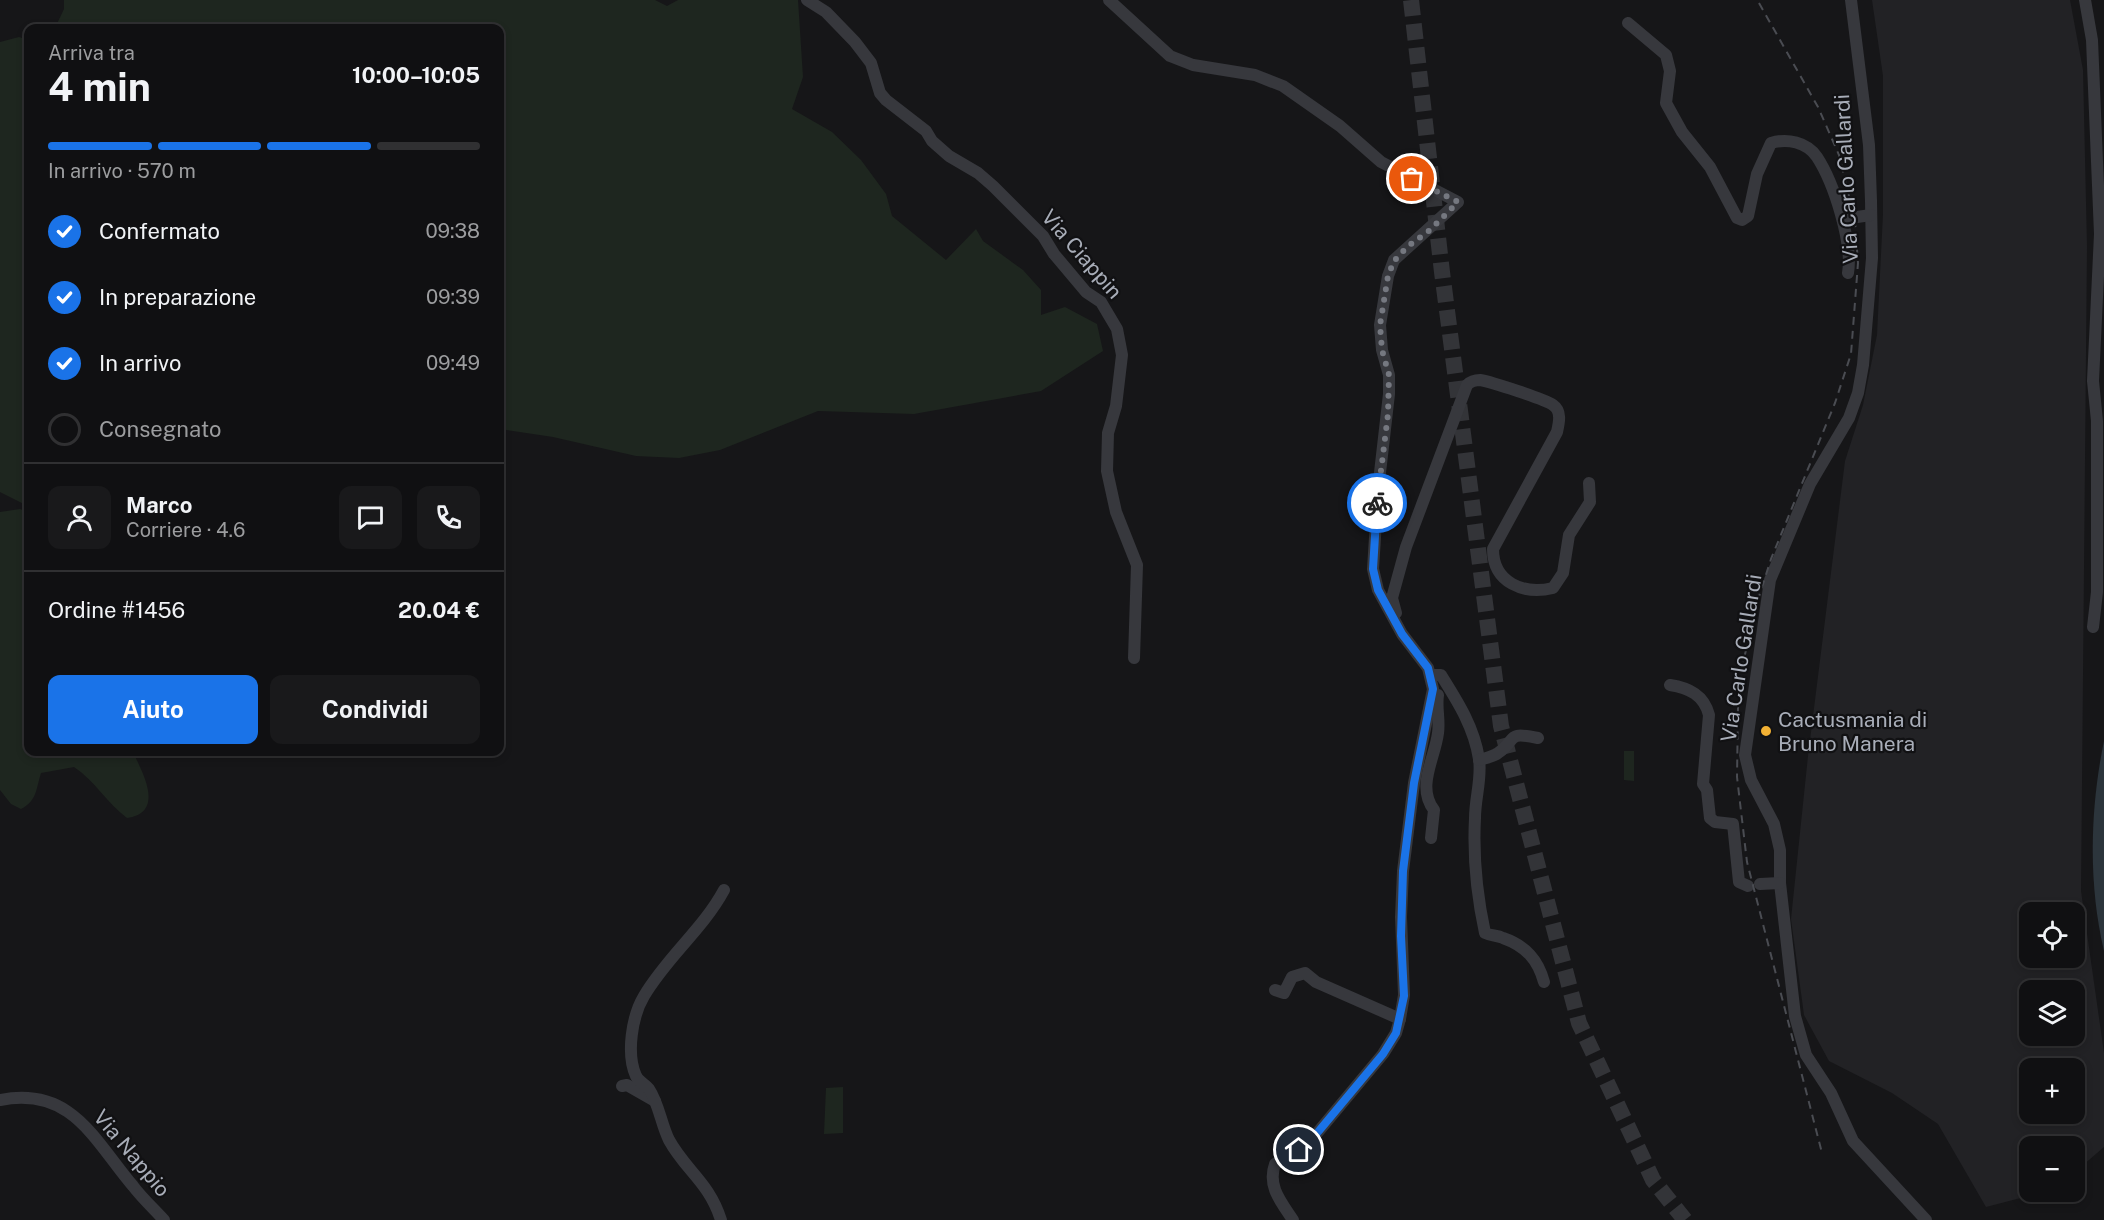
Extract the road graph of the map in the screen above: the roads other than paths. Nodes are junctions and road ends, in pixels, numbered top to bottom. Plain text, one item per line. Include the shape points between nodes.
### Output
1 (807, 0) edge
2 (1109, 0) edge
3 (1851, 0) edge
4 (2085, 0) edge
5 (1628, 24) dead end
6 (1871, 215) junction
7 (1843, 219) junction
8 (1848, 273) dead end
9 (2099, 350) edge
10 (2104, 365) edge
11 (2104, 372) edge
12 (2093, 381) junction
13 (2104, 397) edge
14 (2097, 421) junction
15 (1589, 483) dead end
16 (2093, 627) dead end
17 (1416, 651) junction
18 (1134, 658) dead end
19 (1434, 674) junction
20 (1670, 685) dead end
21 (1539, 738) dead end
22 (1479, 760) junction
23 (1431, 838) dead end
24 (1780, 883) junction
25 (724, 890) dead end
26 (1544, 982) dead end
27 (1275, 990) dead end
28 (1400, 1019) junction
29 (622, 1086) dead end
30 (0, 1100) edge
31 (655, 1101) junction
32 (164, 1220) edge
33 (721, 1220) edge
34 (1293, 1220) edge
35 (1926, 1220) edge

1 - 18 street, Via Ciappin via 825,12 861,49 886,100 926,131 949,156 993,186 1043,236 1070,276 1101,302 1117,329 1122,356 1116,406 1108,433 1107,471 1116,512 1137,565
2 - 17 street via 1170,56 1192,65 1255,75 1283,86 1340,126 1381,162 1458,202 1394,261 1380,325 1389,394 1373,569 1378,590
3 - 6 street, Via Carlo Gallardi via 1869,145
4 - 9 street via 2092,40 2097,132
5 - 7 street via 1666,56 1670,71 1668,108 1710,167 1737,218 1748,216 1757,174 1770,144 1785,140 1816,156
6 - 7 street
6 - 24 street, Via Carlo Gallardi via 1869,298 1858,393 1850,418 1810,484 1770,580 1747,730 1746,767 1774,824 1780,850
7 - 8 street
9 - 10 street
9 - 12 street
11 - 12 street
12 - 14 street
13 - 14 street
14 - 16 street via 2097,592
15 - 17 street via 1590,502 1569,535 1558,583 1542,591 1511,585 1501,578 1493,549 1557,432 1558,412 1554,405 1479,380 1471,381 1394,587 1396,614 1413,639
17 - 19 street
19 - 22 street via 1470,724
19 - 23 street via 1439,682 1438,731 1426,791 1434,810
19 - 28 street via 1403,871 1404,996
20 - 24 street via 1688,688 1706,705 1703,784 1710,818 1733,824 1739,882
21 - 22 street via 1517,736 1508,740 1498,753
22 - 26 street via 1474,836 1485,933 1502,937 1533,955
24 - 35 street, Via Carlo Gallardi via 1795,1016 1806,1055 1831,1093 1853,1141
25 - 31 street via 712,912 669,958 643,998 633,1030 632,1065
27 - 28 street via 1284,993 1292,977 1305,974
28 - 34 street via 1383,1054 1313,1138 1275,1164 1272,1181
29 - 31 street
30 - 32 street, Via Nappio via 30,1097 54,1104 80,1119
31 - 33 street via 669,1140 714,1199

